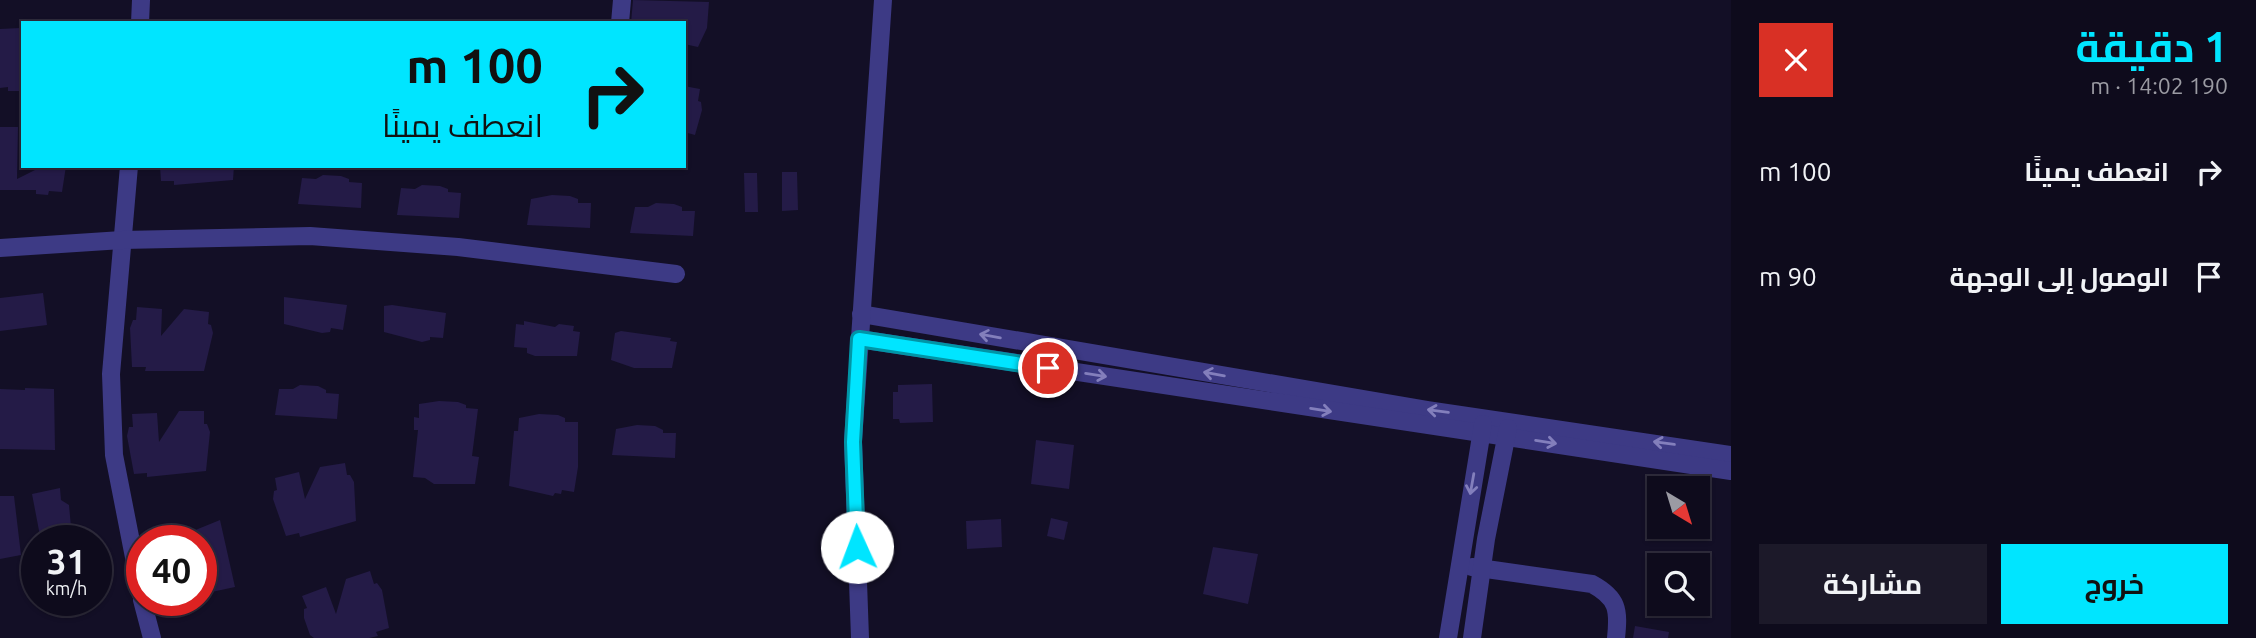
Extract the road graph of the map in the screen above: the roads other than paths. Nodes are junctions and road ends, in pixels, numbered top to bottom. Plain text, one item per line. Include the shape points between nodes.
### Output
1 (141, 0) edge
2 (622, 0) edge
3 (883, 0) edge
4 (140, 21) edge
5 (620, 21) edge
6 (129, 168) edge
7 (122, 240) junction
8 (0, 248) edge
9 (676, 274) dead end
10 (861, 314) junction
11 (859, 339) junction
12 (1482, 425) junction
13 (1508, 428) junction
14 (1731, 454) edge
15 (1731, 471) edge
16 (128, 525) edge
17 (1458, 564) junction
18 (1482, 569) junction
19 (146, 616) edge
20 (152, 638) edge
21 (860, 638) edge
22 (1448, 638) edge
23 (1472, 638) edge
24 (1616, 638) edge

1 - 4 street
2 - 5 street
3 - 10 street
6 - 7 street
7 - 8 street
7 - 9 street via 310,236 458,247
7 - 16 street via 111,374 114,455
10 - 11 street
12 -> 10 street
11 -> 12 street
11 - 21 street via 853,442
12 - 13 street
12 -> 17 street
14 -> 13 street
13 -> 15 street
13 - 18 street
17 - 18 street
17 - 22 street
18 - 23 street
18 - 24 street via 1592,584 1609,593 1618,614
19 - 20 street

